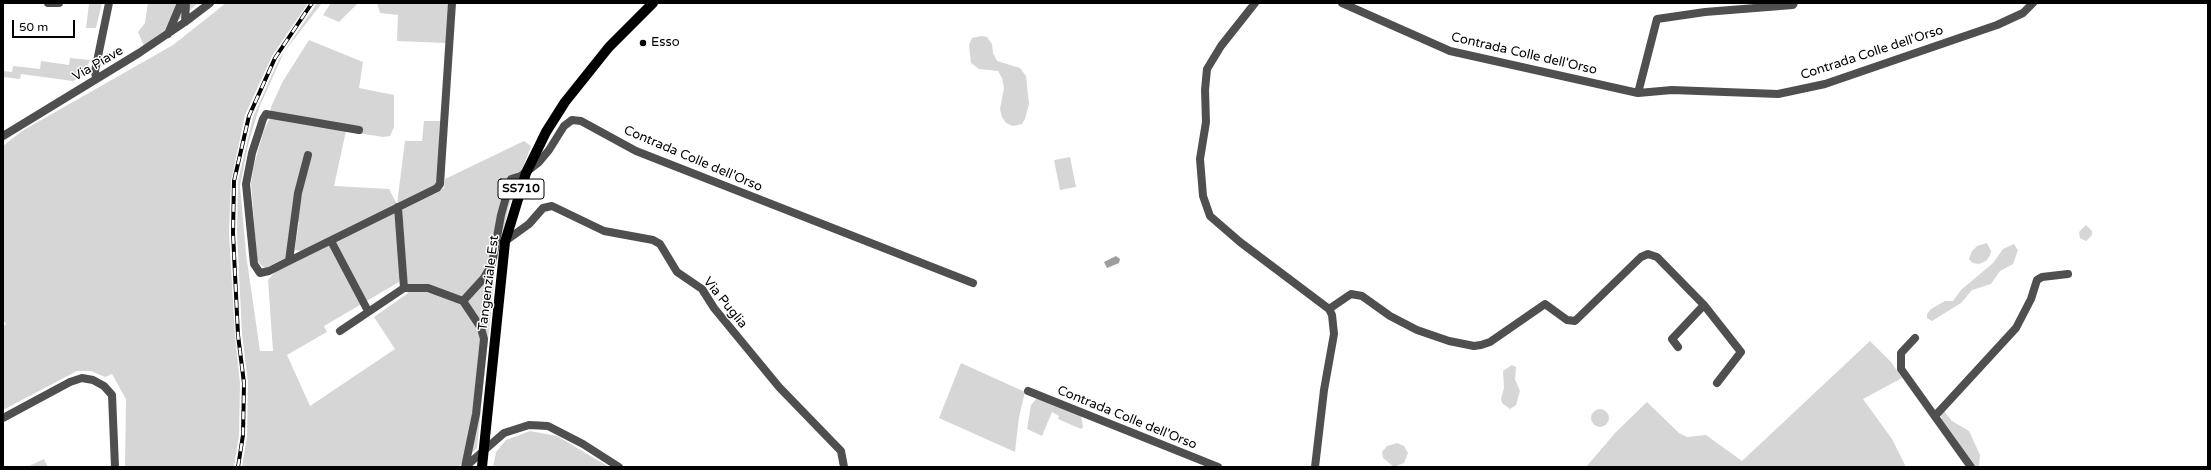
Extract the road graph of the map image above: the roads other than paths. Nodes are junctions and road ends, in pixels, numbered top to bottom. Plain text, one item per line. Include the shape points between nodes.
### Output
1 (48, 3) edge
2 (59, 3) edge
3 (109, 3) edge
4 (210, 3) edge
5 (452, 3) edge
6 (653, 3) edge
7 (1255, 3) edge
8 (1342, 3) edge
9 (1794, 3) edge
10 (2033, 3) edge
11 (183, 4) edge
12 (202, 9) junction
13 (186, 22) junction
14 (168, 35) junction
15 (96, 78) junction
16 (1638, 93) junction
17 (359, 130) dead end
18 (3, 136) edge
19 (308, 155) dead end
20 (398, 207) junction
21 (330, 241) junction
22 (495, 248) junction
23 (289, 261) junction
24 (2068, 274) dead end
25 (973, 283) dead end
26 (404, 288) junction
27 (463, 301) junction
28 (1704, 305) junction
29 (1329, 309) junction
30 (368, 311) junction
31 (340, 331) dead end
32 (1915, 338) dead end
33 (1678, 347) dead end
34 (1717, 383) dead end
35 (1028, 391) dead end
36 (1935, 416) junction
37 (3, 418) edge
38 (115, 467) edge
39 (465, 467) edge
40 (482, 467) edge
41 (619, 467) edge
42 (844, 467) edge
43 (1218, 467) edge
44 (1315, 467) edge
45 (1971, 467) edge

1 - 2 street
3 - 15 street
4 - 12 street, Via Piave
5 - 20 street via 440,184 437,188
6 - 40 main road, Tangenziale Est / SS710 via 609,47 565,102 546,132 526,173 506,242
7 - 29 street via 1221,46 1207,69 1206,122 1200,159 1203,196 1210,216 1240,242
8 - 16 street, Contrada Colle dell'Orso via 1450,51
9 - 16 street via 1657,19
10 - 16 street, Contrada Colle dell'Orso via 2023,13 1997,25 1825,84 1778,94 1672,90
11 - 12 street
11 - 13 street via 182,18
11 - 14 street
12 - 13 street, Via Piave
13 - 14 street, Via Piave
14 - 15 street, Via Piave
15 - 18 street, Via Piave
17 - 23 street via 266,114 252,153 246,184 254,264 260,273 269,272
19 - 23 street via 298,193
20 - 21 street
20 - 26 street
21 - 23 street
21 - 30 street
22 - 25 street, Contrada Colle dell'Orso via 510,179 521,176 539,162 564,126 572,120 580,121 636,151
22 - 27 street, Contrada Colle dell'Orso via 492,264 484,278
22 - 42 street, Via Puglia via 528,224 543,208 552,206 604,231 657,242 669,256 676,272 702,289 714,308 779,386 841,451
24 - 36 street via 2037,280 2031,299 2016,328
26 - 27 street via 428,288
26 - 30 street
27 - 39 street via 481,328 484,338 476,414
28 - 29 street via 1657,257 1648,254 1575,321 1567,320 1545,304 1490,342 1481,345 1450,341 1417,330 1390,316 1362,296 1351,294
28 - 33 street via 1672,339
28 - 34 street via 1741,352
29 - 44 street via 1334,334
30 - 31 street
32 - 36 street via 1901,353 1901,369
35 - 43 street, Contrada Colle dell'Orso
36 - 45 street
37 - 38 street via 70,382 82,378 93,380 112,394
39 - 41 street via 504,433 516,427 529,425 548,426

